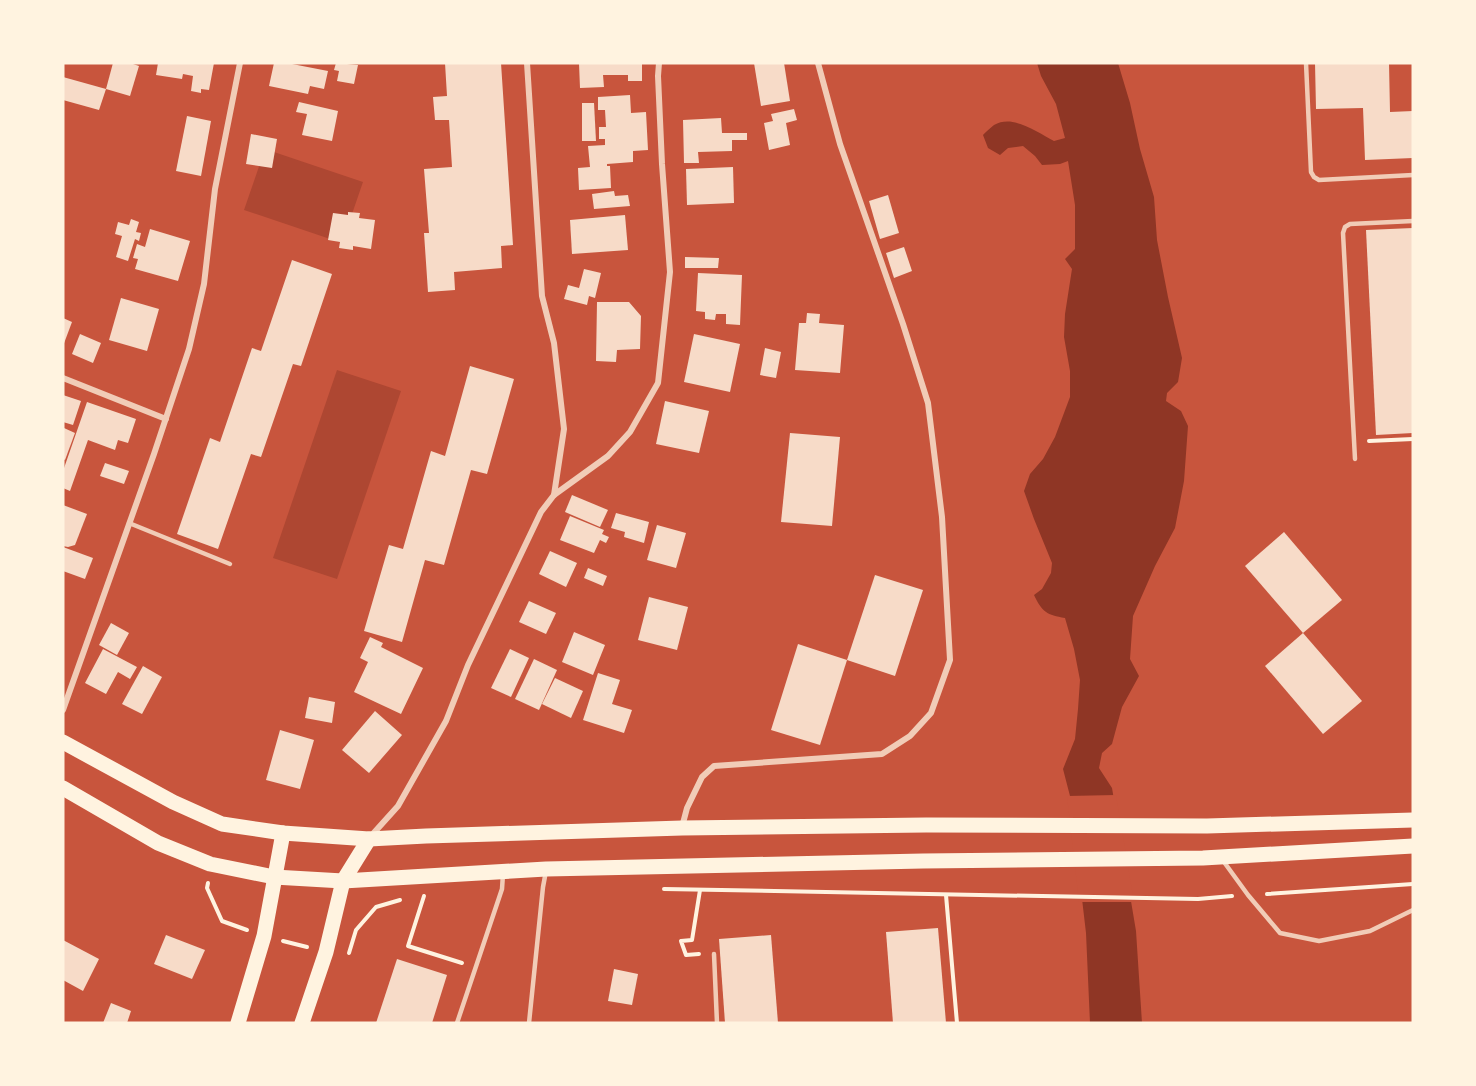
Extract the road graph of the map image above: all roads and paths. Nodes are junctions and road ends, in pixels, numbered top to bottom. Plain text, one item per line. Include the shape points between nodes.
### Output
1 (240, 63) edge
2 (527, 63) edge
3 (659, 63) edge
4 (818, 63) edge
5 (1306, 63) edge
6 (1413, 175) edge
7 (1413, 221) edge
8 (63, 378) edge
9 (166, 419) junction
10 (1413, 439) edge
11 (1354, 442) junction
12 (1355, 459) dead end
13 (554, 495) junction
14 (129, 523) junction
15 (230, 564) dead end
16 (63, 710) edge
17 (63, 742) edge
18 (63, 788) edge
19 (1413, 820) edge
20 (682, 828) junction
21 (283, 833) junction
22 (369, 839) junction
23 (1413, 846) edge
24 (1220, 857) junction
25 (546, 869) junction
26 (503, 872) junction
27 (274, 877) junction
28 (343, 881) junction
29 (1413, 884) edge
30 (655, 889) dead end
31 (700, 890) junction
32 (416, 895) dead end
33 (946, 895) junction
34 (1248, 895) junction
35 (406, 898) dead end
36 (1413, 910) edge
37 (714, 954) joint
38 (348, 958) dead end
39 (462, 964) dead end
40 (238, 1023) edge
41 (302, 1023) edge
42 (457, 1023) edge
43 (530, 1023) edge
44 (717, 1023) edge
45 (957, 1023) edge

1 - 9 street via 215,189 204,284 189,349
2 - 13 street via 542,296 554,343 564,429
3 - 13 street via 670,272 658,383 630,432 608,456
4 - 20 street via 840,144 928,403 942,517 950,660 931,713 910,736 892,748 882,754 714,766 702,777
5 - 6 lane via 1314,177 1319,180
7 - 11 lane via 1350,224 1343,233
8 - 9 street
9 - 14 street
10 - 11 path
11 - 12 lane
13 - 22 street via 541,512 468,665 446,721 398,806
14 - 15 lane
14 - 16 street
17 - 21 main road via 222,824
18 - 27 main road via 158,843 210,864
19 - 20 main road via 1207,826
20 - 22 main road
21 - 22 main road
21 - 27 main road
22 - 28 main road
23 - 24 main road
24 - 25 main road
24 - 34 lane
25 - 26 main road
25 - 43 lane
26 - 28 main road
26 - 42 lane via 502,888
27 - 28 main road
27 - 40 main road via 264,936
28 - 41 main road via 326,952
29 - 34 path
30 - 31 path
31 - 33 path
31 - 37 path via 692,940 681,941 686,955
32 - 39 path via 426,892 408,946
33 - 34 path via 1198,899
33 - 45 path
34 - 36 lane via 1280,933 1319,941 1370,931
35 - 38 path via 376,907 356,930
37 - 44 lane

